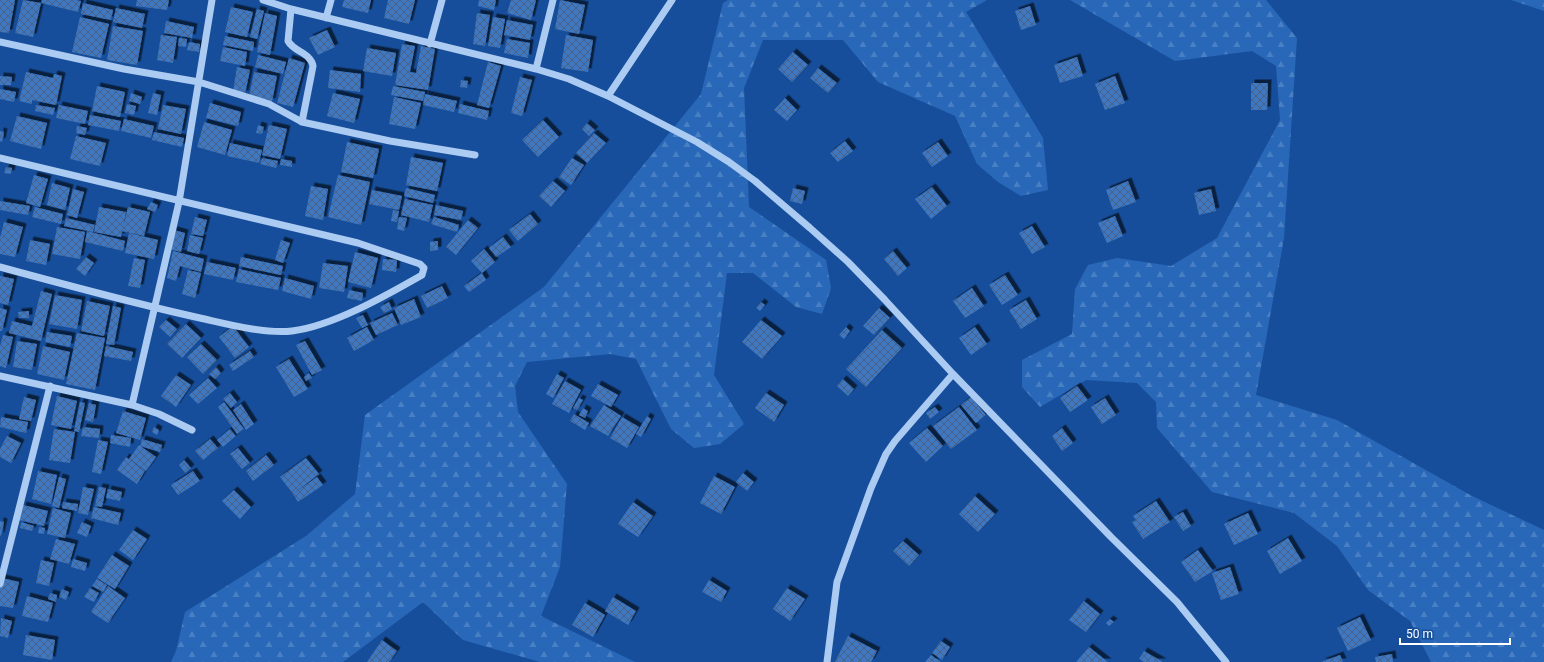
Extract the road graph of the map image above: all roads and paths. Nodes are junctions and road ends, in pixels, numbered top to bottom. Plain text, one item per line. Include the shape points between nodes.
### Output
1 (212, 0) edge
2 (263, 0) edge
3 (331, 0) edge
4 (442, 0) edge
5 (553, 0) edge
6 (672, 0) edge
7 (291, 9) junction
8 (326, 18) junction
9 (0, 42) edge
10 (430, 44) junction
11 (536, 69) junction
12 (199, 82) junction
13 (608, 96) junction
14 (302, 122) junction
15 (474, 155) dead end
16 (0, 158) edge
17 (179, 202) junction
18 (0, 267) edge
19 (154, 308) junction
20 (953, 374) junction
21 (0, 376) edge
22 (50, 386) junction
23 (132, 405) junction
24 (192, 430) dead end
25 (0, 584) edge
26 (827, 662) edge
27 (1226, 662) edge

1 - 12 street
2 - 7 street
3 - 8 street
4 - 10 street
5 - 11 street
6 - 13 street
7 - 8 street
7 - 14 street via 288,41 290,46 309,57 313,66
8 - 10 street
9 - 12 street via 124,69
10 - 11 street
11 - 13 street via 569,79
12 - 14 street via 269,104
12 - 17 street
13 - 20 street via 697,142 755,181 848,262
14 - 15 street via 390,141
16 - 17 street
17 - 19 street
17 - 19 street via 358,243 420,264 424,272 356,310 293,331 269,330
18 - 19 street
19 - 23 street
20 - 26 street via 891,448 871,488 837,582
20 - 27 street via 1177,602
21 - 22 street
22 - 23 street
22 - 25 street
23 - 24 street via 159,414

